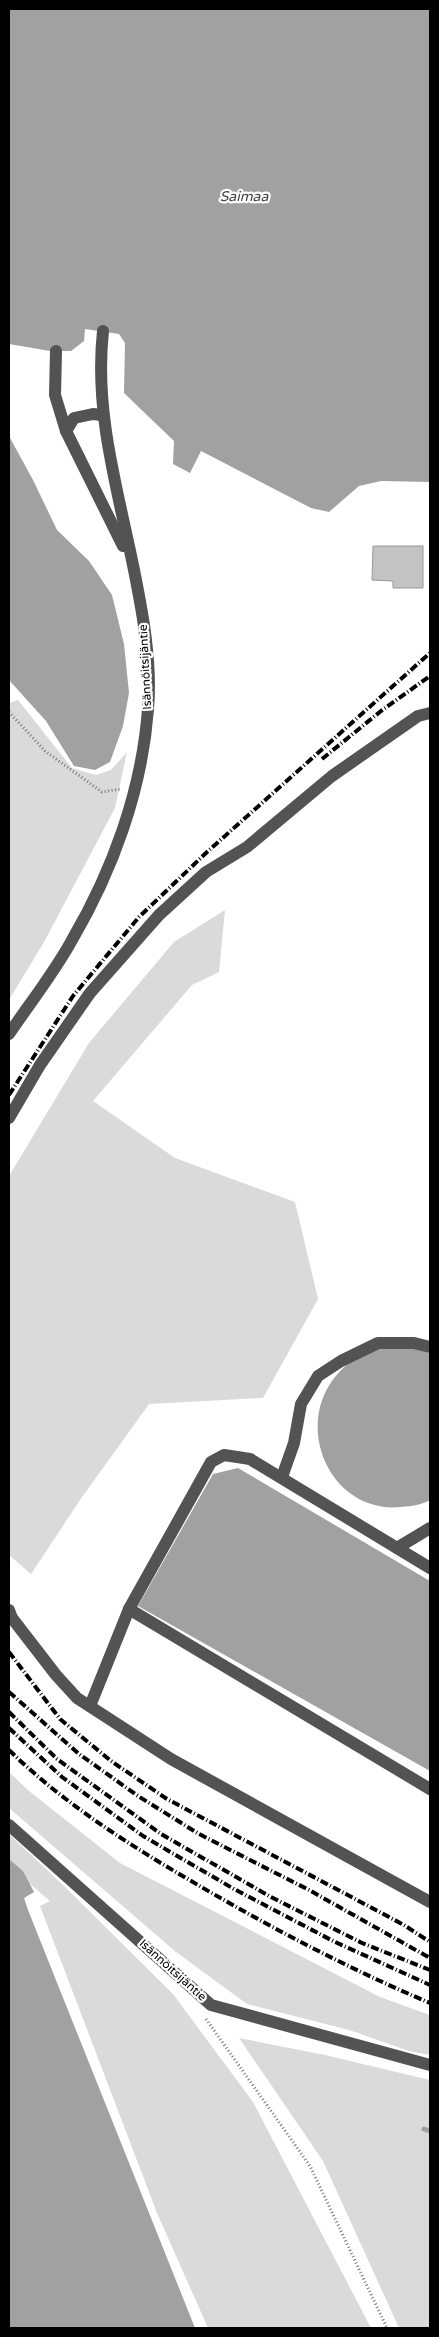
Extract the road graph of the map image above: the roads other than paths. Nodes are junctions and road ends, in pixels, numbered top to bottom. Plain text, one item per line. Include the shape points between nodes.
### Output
1 (103, 331) dead end
2 (56, 351) dead end
3 (102, 415) junction
4 (66, 431) junction
5 (134, 570) junction
6 (430, 713) edge
7 (9, 1034) edge
8 (9, 1118) edge
9 (430, 1348) edge
10 (282, 1478) junction
11 (430, 1528) edge
12 (396, 1548) junction
13 (430, 1568) edge
14 (129, 1609) junction
15 (9, 1610) edge
16 (90, 1706) junction
17 (430, 1788) edge
18 (9, 1825) edge
19 (430, 1902) edge
20 (430, 2065) edge

1 - 3 street, Isännöitsijäntie
2 - 4 street via 55,395
3 - 4 street via 74,418
3 - 5 street, Isännöitsijäntie via 112,476
4 - 5 street
5 - 7 street, Isännöitsijäntie via 146,640 148,708 137,786 106,874 73,940
6 - 8 street via 418,716 332,776 248,847 206,872 159,915 90,993 40,1064
9 - 10 street via 414,1343 378,1343 318,1376 300,1404 294,1443
10 - 12 street
10 - 14 street via 250,1459 224,1455 212,1462
11 - 12 street
12 - 13 street
14 - 16 street
14 - 17 street
15 - 16 street via 56,1675 77,1698
16 - 19 street via 170,1759
18 - 20 street, Isännöitsijäntie via 211,2005

